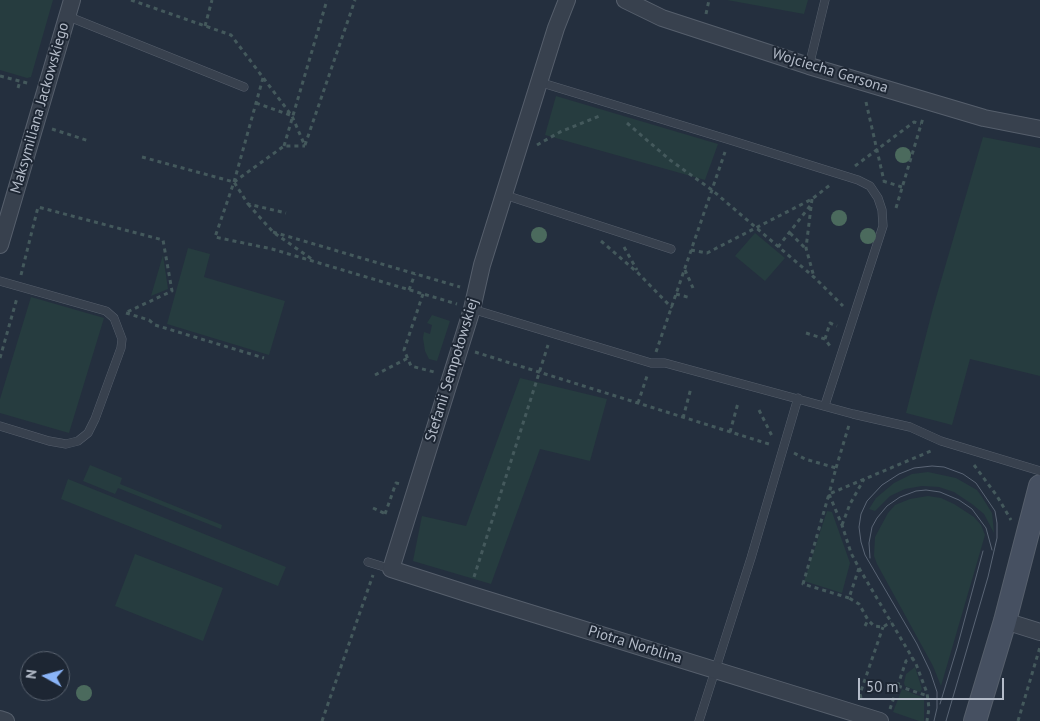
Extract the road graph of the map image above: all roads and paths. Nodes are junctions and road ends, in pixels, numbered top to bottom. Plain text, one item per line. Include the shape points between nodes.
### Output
1 (131, 0) edge
2 (212, 0) edge
3 (327, 0) edge
4 (355, 0) edge
5 (567, 0) edge
6 (625, 0) edge
7 (709, 0) edge
8 (825, 0) edge
9 (70, 8) edge
10 (704, 19) dead end
11 (205, 26) junction
12 (810, 66) junction
13 (0, 76) edge
14 (262, 78) junction
15 (20, 81) junction
16 (539, 82) junction
17 (244, 87) dead end
18 (18, 88) dead end
19 (45, 89) junction
20 (865, 99) dead end
21 (256, 103) junction
22 (615, 108) junction
23 (292, 116) junction
24 (923, 117) dead end
25 (34, 124) junction
26 (921, 124) junction
27 (1040, 129) edge
28 (730, 140) junction
29 (89, 141) dead end
30 (284, 146) junction
31 (305, 146) junction
32 (532, 148) dead end
33 (876, 149) junction
34 (142, 157) dead end
35 (849, 171) dead end
36 (841, 175) junction
37 (884, 181) dead end
38 (234, 182) junction
39 (712, 190) junction
40 (505, 195) junction
41 (812, 199) junction
42 (248, 204) junction
43 (811, 205) junction
44 (895, 210) dead end
45 (286, 213) dead end
46 (572, 216) junction
47 (756, 228) junction
48 (615, 230) junction
49 (273, 232) junction
50 (790, 233) junction
51 (0, 245) edge
52 (776, 247) junction
53 (806, 248) junction
54 (671, 249) dead end
55 (691, 250) junction
56 (316, 262) junction
57 (684, 270) junction
58 (638, 273) junction
59 (415, 274) junction
60 (814, 278) junction
61 (0, 281) edge
62 (20, 286) junction
63 (463, 288) dead end
64 (693, 288) dead end
65 (409, 290) junction
66 (423, 294) junction
67 (676, 294) junction
68 (691, 298) dead end
69 (464, 307) junction
70 (672, 308) junction
71 (126, 313) junction
72 (854, 314) junction
73 (114, 318) junction
74 (548, 344) dead end
75 (467, 349) dead end
76 (654, 356) dead end
77 (0, 358) edge
78 (264, 358) dead end
79 (408, 358) junction
80 (437, 373) dead end
81 (539, 373) junction
82 (375, 375) dead end
83 (648, 375) dead end
84 (691, 388) dead end
85 (798, 398) junction
86 (738, 403) dead end
87 (638, 404) junction
88 (825, 405) junction
89 (759, 410) dead end
90 (853, 414) junction
91 (683, 418) junction
92 (0, 426) edge
93 (730, 432) junction
94 (938, 448) dead end
95 (783, 449) junction
96 (973, 464) dead end
97 (836, 468) junction
98 (1040, 471) edge
99 (865, 479) junction
100 (396, 482) dead end
101 (1040, 486) edge
102 (829, 494) junction
103 (373, 508) dead end
104 (842, 524) junction
105 (1013, 524) dead end
106 (368, 562) dead end
107 (384, 567) junction
108 (859, 568) junction
109 (469, 594) junction
110 (849, 598) junction
111 (868, 620) junction
112 (1005, 621) junction
113 (891, 622) junction
114 (865, 626) dead end
115 (883, 627) junction
116 (1040, 632) edge
117 (1040, 646) edge
118 (913, 658) junction
119 (714, 670) junction
120 (898, 686) junction
121 (928, 696) junction
122 (854, 713) edge
123 (0, 718) edge
124 (884, 718) edge
125 (1018, 720) edge
126 (6, 721) edge
127 (322, 721) edge
128 (699, 721) edge
129 (927, 721) edge
130 (974, 721) edge
131 (1011, 721) edge

1 - 11 path
2 - 11 path
3 - 23 path
4 - 31 path
5 - 16 street, Stefanii Sempołowskiej
6 - 12 street, Wojciecha Gersona via 662,18
7 - 10 path
8 - 12 lane
9 - 17 lane
9 - 19 street, Maksymiliana Jackowskiego
11 - 14 path via 231,35
12 - 27 street, Wojciecha Gersona via 984,118
13 - 15 path
14 - 21 path
14 - 23 path
15 - 18 path
15 - 19 path
16 - 22 lane
16 - 40 street, Stefanii Sempołowskiej
19 - 25 street, Maksymiliana Jackowskiego
20 - 33 path
21 - 23 path
21 - 38 path
22 - 28 lane
22 - 32 path
22 - 39 path via 619,117
23 - 30 path
23 - 31 path
24 - 26 path
25 - 29 path
25 - 51 street, Maksymiliana Jackowskiego
26 - 33 path via 914,122
26 - 44 path
28 - 36 lane
28 - 39 path
30 - 31 path
30 - 38 path
33 - 35 path
33 - 37 path
34 - 38 path
36 - 41 path
36 - 72 lane via 870,186 882,210 883,226
38 - 42 path
38 - 56 path via 215,237
39 - 47 path
39 - 55 path
40 - 46 lane
40 - 69 street, Stefanii Sempołowskiej via 482,266
41 - 43 path
41 - 47 path
42 - 45 path
42 - 49 path
43 - 50 path
43 - 53 path
46 - 48 lane
46 - 58 path
47 - 52 path
47 - 55 path via 707,253
48 - 54 lane
48 - 58 path
49 - 56 path
49 - 59 path
50 - 52 path
50 - 53 path
52 - 60 path
53 - 60 path
55 - 57 path
56 - 65 path
57 - 64 path
57 - 67 path
58 - 70 path
59 - 63 path
59 - 65 path
60 - 72 path
61 - 62 lane
62 - 71 path via 38,207 164,240 172,291
62 - 73 lane via 106,311
62 - 77 path
65 - 66 path
66 - 69 path
66 - 79 path via 404,350
67 - 68 path
67 - 70 path
69 - 85 lane via 651,363 665,363
69 - 107 street, Stefanii Sempołowskiej
70 - 76 path
71 - 73 path
71 - 78 path
72 - 88 lane
73 - 92 lane via 122,339 120,348 88,432 78,441 66,444
74 - 81 path
75 - 81 path
79 - 80 path via 411,366
79 - 82 path
81 - 87 path
81 - 109 path
83 - 87 path
84 - 91 path
85 - 88 lane
85 - 95 lane
86 - 93 path
87 - 91 path
88 - 90 lane
89 - 93 path via 775,446
90 - 97 path
90 - 98 lane via 910,427 941,441
91 - 93 path
94 - 99 path
95 - 97 path
95 - 119 lane
96 - 105 path
97 - 102 path
99 - 102 path
99 - 104 path
100 - 103 path via 387,515
101 - 112 street
102 - 104 path
102 - 110 path via 803,584
104 - 108 path
106 - 107 lane
107 - 109 street, Piotra Norblina
107 - 127 path
108 - 110 path
108 - 113 path
109 - 119 street, Piotra Norblina
110 - 111 path via 859,604
111 - 114 path
111 - 115 path via 874,626
112 - 116 street
112 - 130 street
113 - 115 path
113 - 118 path
115 - 122 path
117 - 125 path
118 - 120 path via 906,661
118 - 121 path
119 - 122 street, Piotra Norblina
119 - 128 lane
120 - 121 path
120 - 124 path
121 - 129 path
122 - 124 street, Piotra Norblina
123 - 126 street
125 - 131 path

